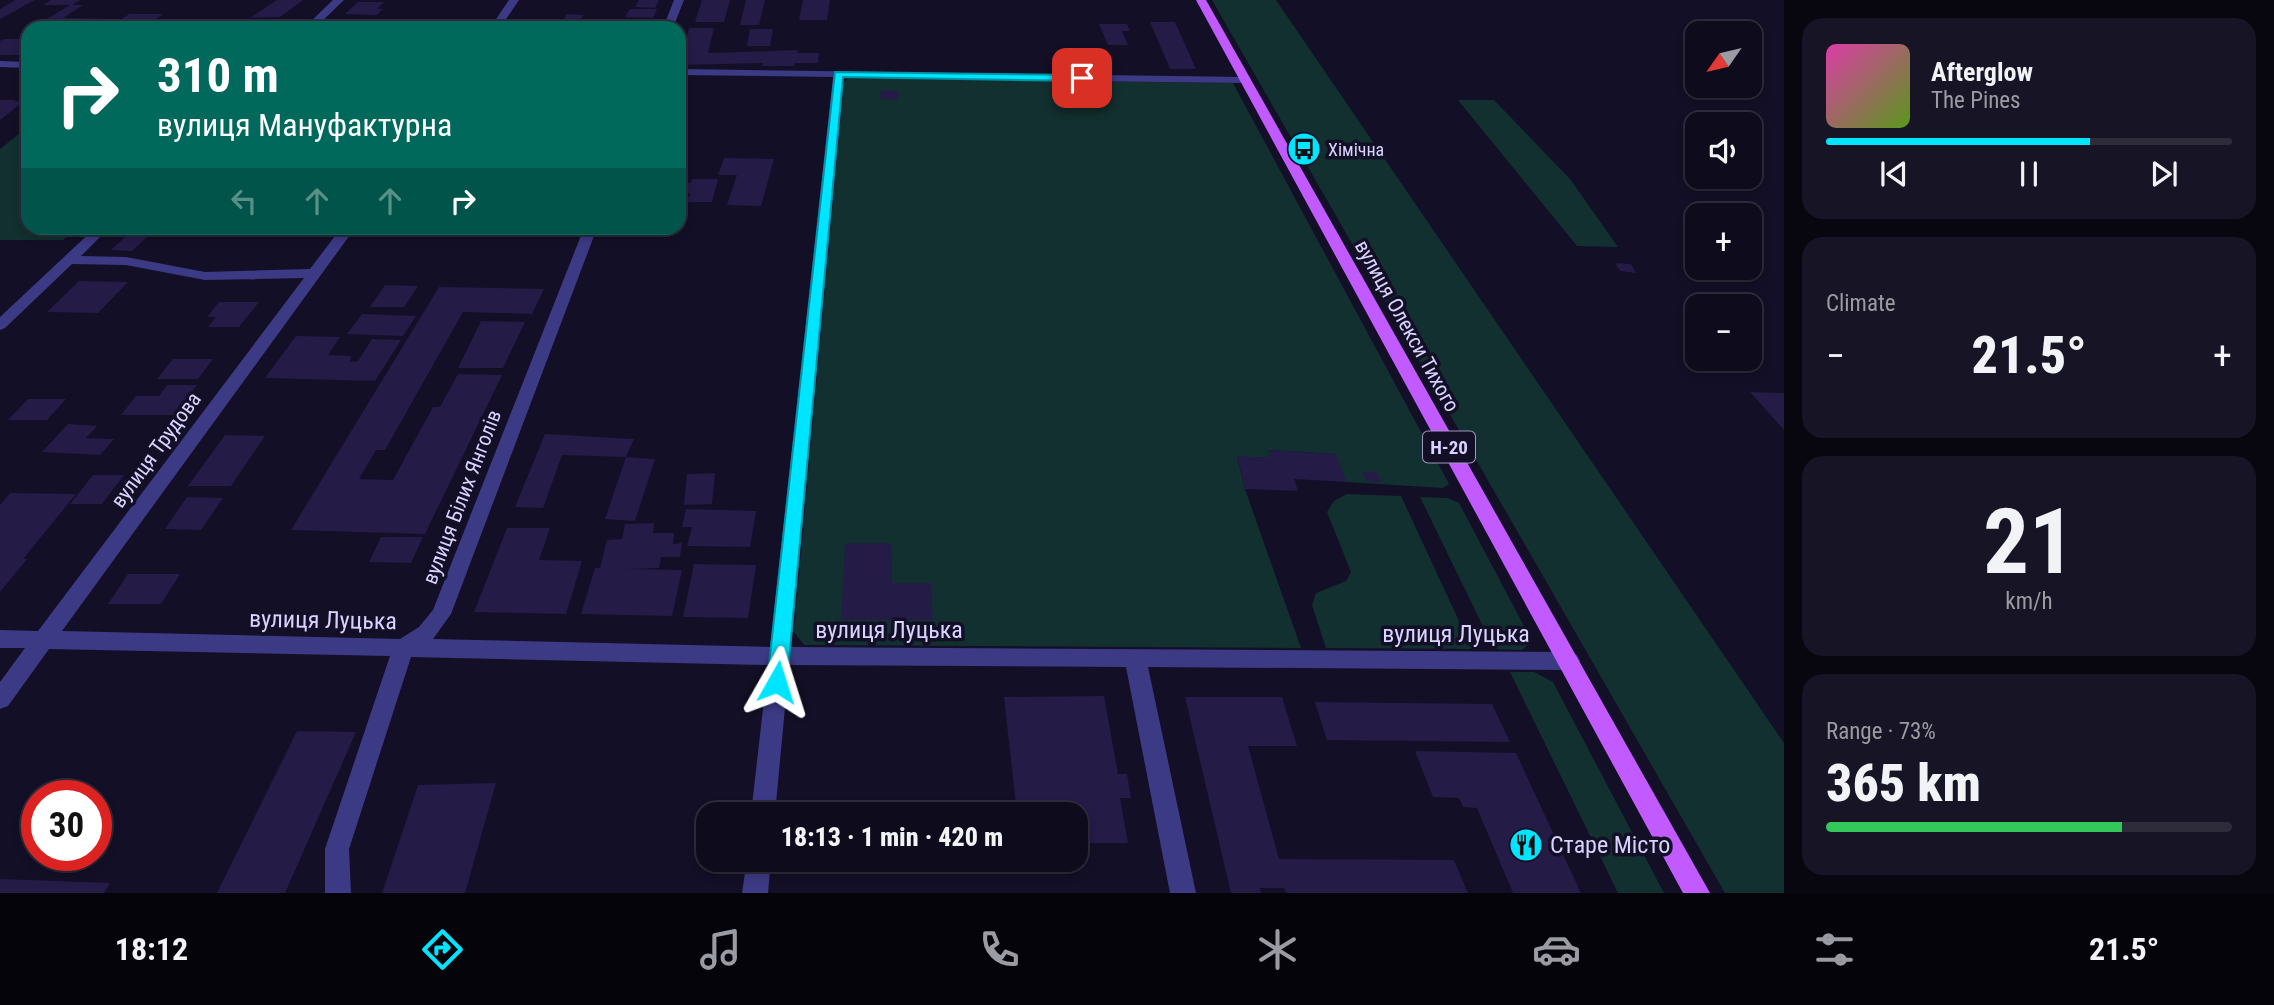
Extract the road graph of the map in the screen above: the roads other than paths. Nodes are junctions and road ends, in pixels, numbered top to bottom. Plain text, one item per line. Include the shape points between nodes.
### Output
1 (339, 0) edge
2 (514, 0) edge
3 (679, 0) edge
4 (1201, 0) edge
5 (316, 21) edge
6 (500, 21) edge
7 (671, 21) edge
8 (0, 64) edge
9 (21, 65) edge
10 (686, 72) edge
11 (839, 74) junction
12 (1244, 80) junction
13 (95, 235) edge
14 (343, 235) edge
15 (588, 235) edge
16 (68, 260) junction
17 (314, 273) junction
18 (0, 325) edge
19 (0, 639) edge
20 (42, 641) junction
21 (403, 648) junction
22 (780, 656) junction
23 (1135, 658) junction
24 (1569, 661) junction
25 (0, 699) edge
26 (765, 802) edge
27 (757, 872) edge
28 (338, 893) edge
29 (755, 893) edge
30 (1183, 893) edge
31 (1697, 893) edge

1 - 5 street
2 - 6 street
3 - 7 street
4 - 12 main road, вулиця Олекси Тихого / Н-20
8 - 9 street
10 - 11 street
11 - 12 street
11 - 22 street
12 - 24 main road, вулиця Олекси Тихого / Н-20
13 - 16 street
14 - 17 street, вулиця Трудова
15 - 21 street, вулиця Білих Янголів via 441,614 426,633
16 - 17 street via 126,261 205,276
16 - 18 street
17 - 20 street, вулиця Трудова
19 - 20 street, вулиця Луцька
20 - 21 street, вулиця Луцька
20 - 25 street, вулиця Трудова
21 - 22 street, вулиця Луцька
21 - 28 street via 337,849
22 - 23 street, вулиця Луцька
22 - 26 street
23 - 24 street, вулиця Луцька
23 - 30 street
24 - 31 main road, вулиця Олекси Тихого / Н-20
27 - 29 street

